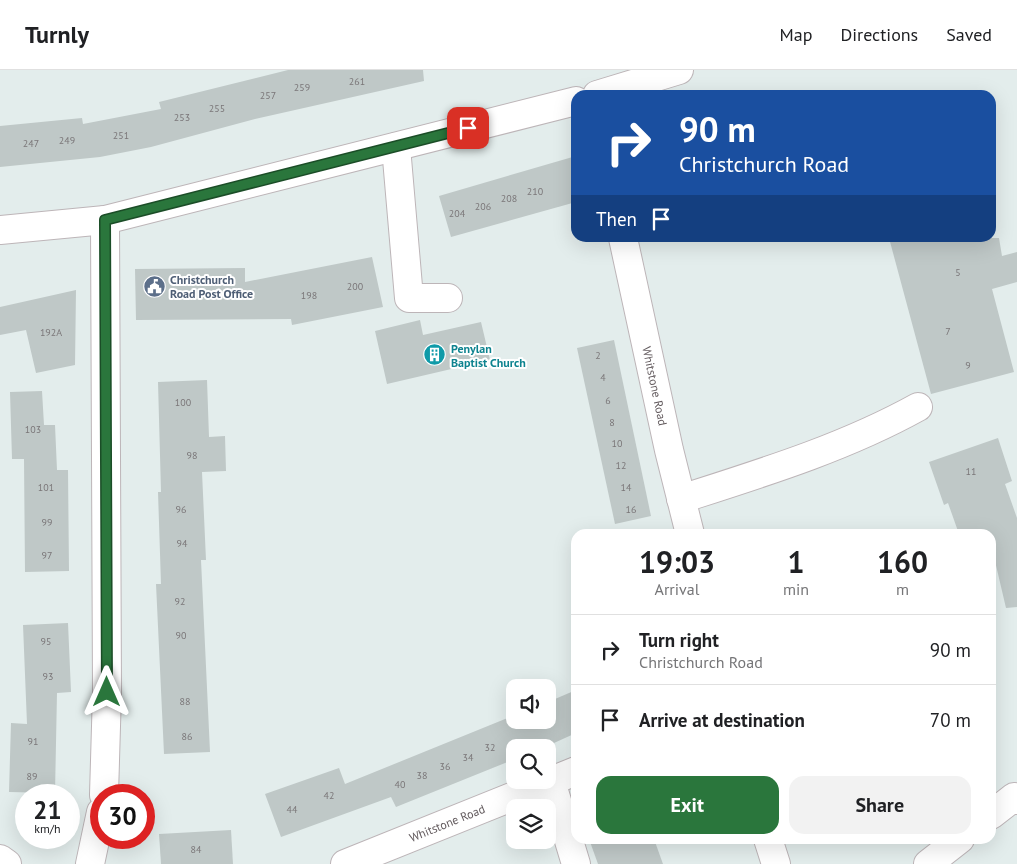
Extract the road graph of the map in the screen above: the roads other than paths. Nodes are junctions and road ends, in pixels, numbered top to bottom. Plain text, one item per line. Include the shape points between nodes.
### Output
1 (679, 70) edge
2 (613, 90) edge
3 (571, 102) edge
4 (396, 146) junction
5 (105, 220) junction
6 (0, 230) edge
7 (623, 242) edge
8 (448, 298) dead end
9 (918, 407) dead end
10 (682, 500) junction
11 (689, 529) edge
12 (571, 773) edge
13 (556, 779) edge
14 (104, 784) edge
15 (531, 789) edge
16 (553, 789) edge
17 (1017, 800) edge
18 (996, 811) edge
19 (770, 844) edge
20 (954, 844) edge
21 (93, 849) edge
22 (0, 860) edge
23 (7, 864) edge
24 (90, 864) edge
25 (346, 864) edge
26 (576, 864) edge
27 (776, 864) edge
28 (928, 864) edge

1 - 2 street
3 - 4 street
4 - 5 street
4 - 8 street via 410,298
5 - 6 street
5 - 14 street via 107,692
7 - 10 street, Whitstone Road
9 - 10 street via 896,420 827,449
10 - 11 street, Whitstone Road
12 - 13 street, Whitstone Road
15 - 25 street, Whitstone Road
16 - 26 street
17 - 18 street via 1014,797
19 - 27 street
20 - 28 street
21 - 24 street
22 - 23 street

